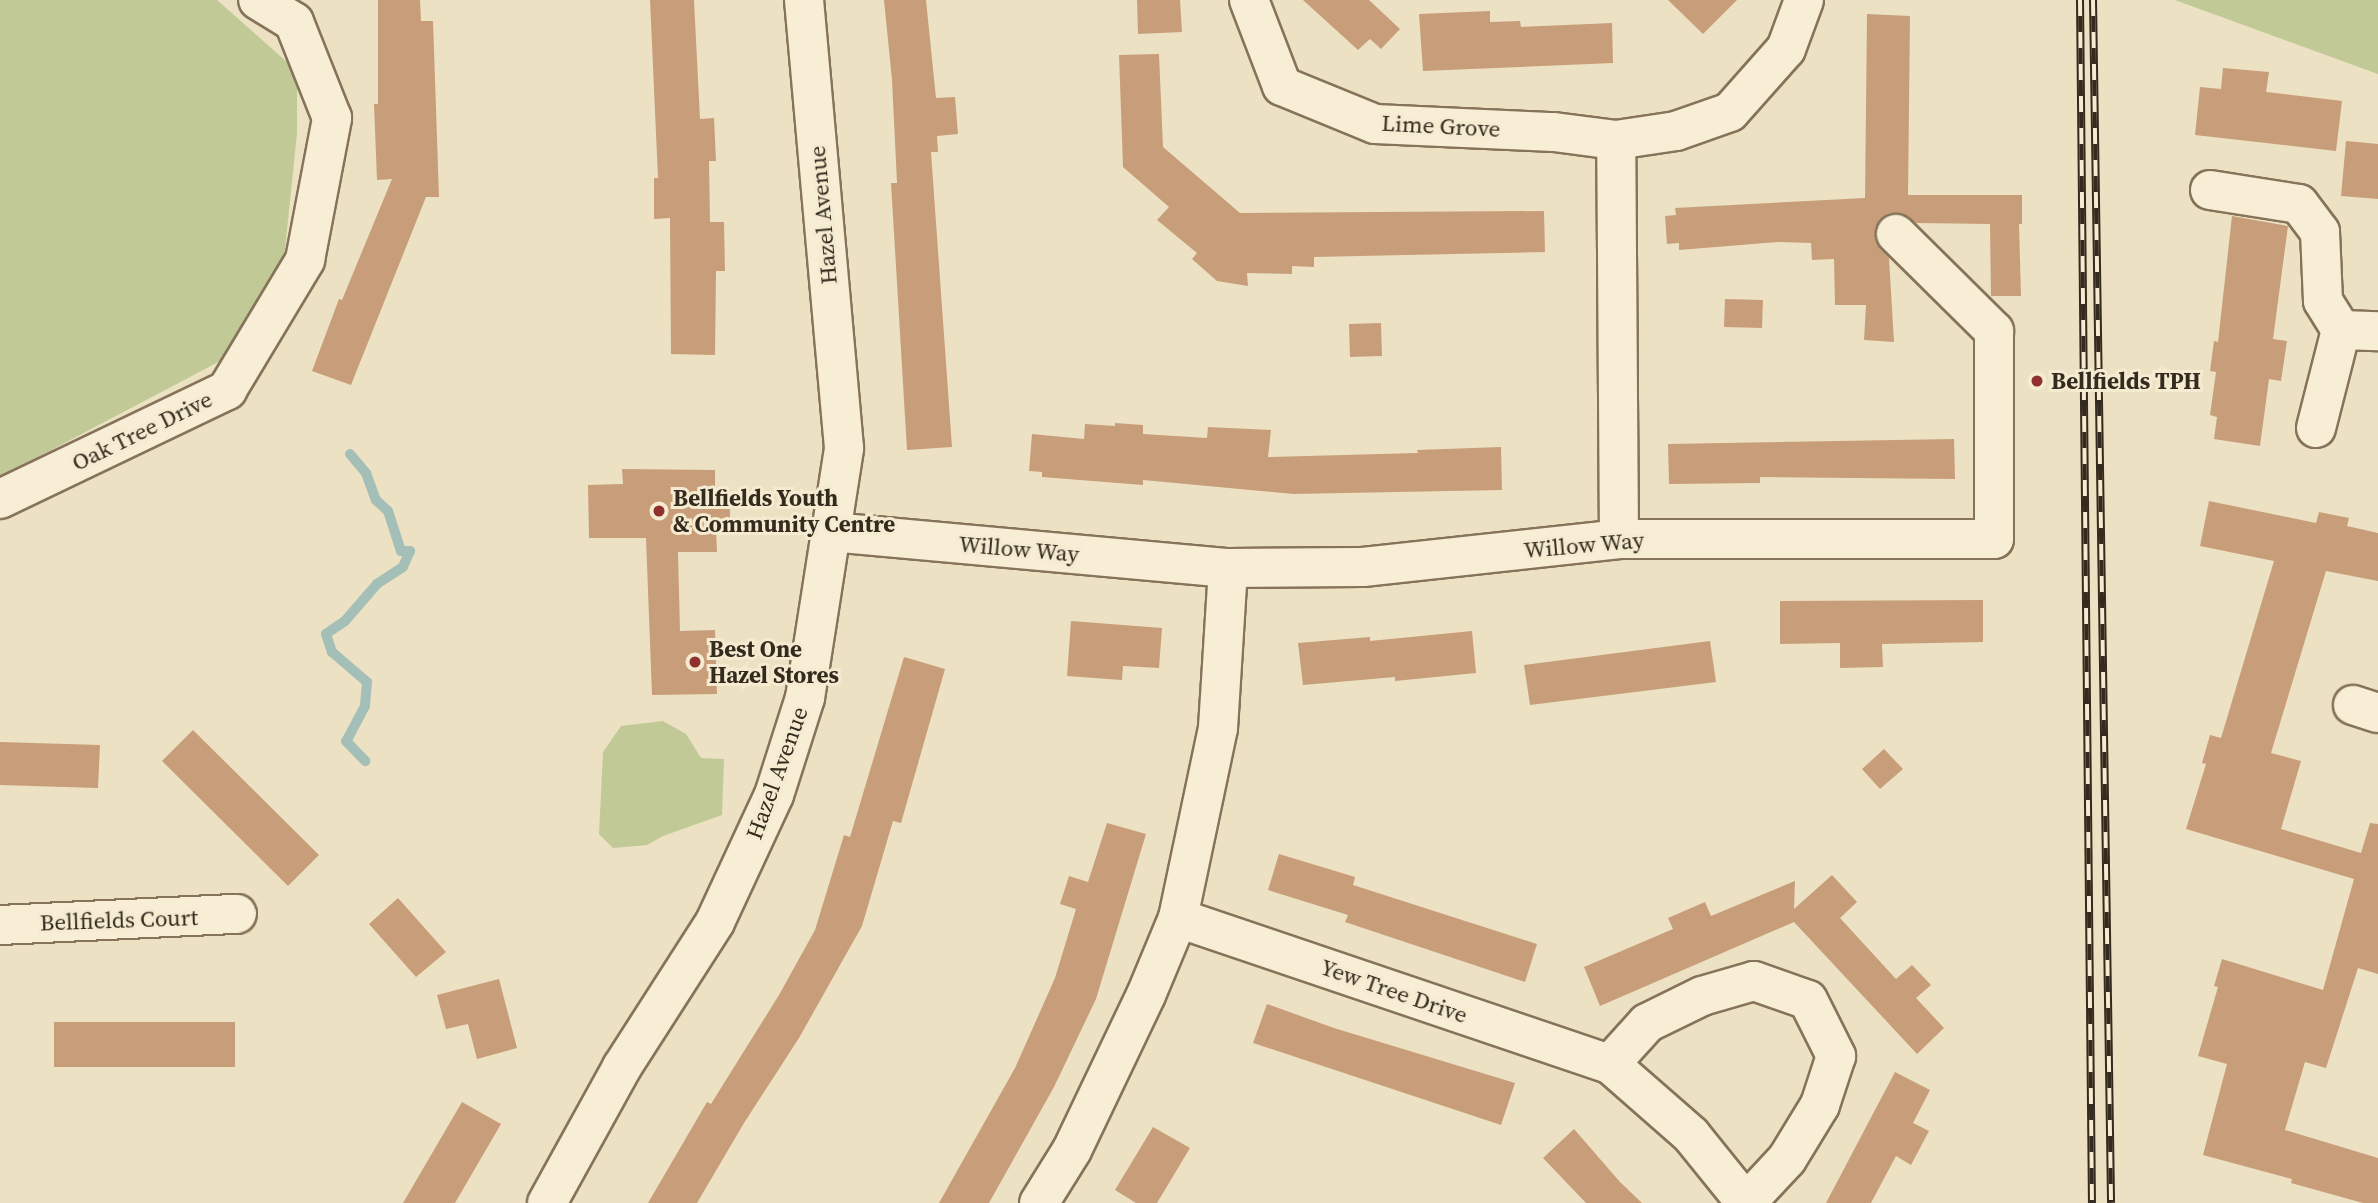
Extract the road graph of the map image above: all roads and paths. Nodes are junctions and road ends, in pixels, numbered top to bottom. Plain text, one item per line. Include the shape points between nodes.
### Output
1 (258, 0) edge
2 (804, 0) edge
3 (1249, 0) edge
4 (1804, 0) edge
5 (1616, 140) junction
6 (2210, 190) dead end
7 (1896, 234) dead end
8 (2360, 330) edge
9 (2316, 428) dead end
10 (0, 499) edge
11 (831, 532) junction
12 (1619, 539) junction
13 (1228, 568) junction
14 (237, 915) dead end
15 (1178, 918) junction
16 (0, 925) edge
17 (1611, 1064) junction
18 (1746, 1202) edge
19 (547, 1203) edge
20 (1039, 1203) edge

1 - 10 street, Oak Tree Drive via 294,22 332,118 305,260 227,390
2 - 11 street, Hazel Avenue via 844,448
3 - 5 street, Lime Grove via 1282,86 1375,124 1554,132
4 - 5 street, Lime Grove via 1786,49 1730,112 1676,131
5 - 12 street
6 - 8 street via 2298,204 2320,232 2323,301
7 - 12 street, Willow Way via 1994,331 1994,539
8 - 9 street
11 - 13 street, Willow Way
11 - 19 street, Hazel Avenue via 805,698 774,795 715,922 622,1067
12 - 13 street, Willow Way via 1363,567
13 - 15 street via 1218,728
14 - 16 street, Bellfields Court
15 - 17 street, Yew Tree Drive
15 - 20 street via 1072,1150
17 - 18 street, Yew Tree Drive via 1691,1135
17 - 18 street, Yew Tree Drive via 1647,1023 1702,996 1754,981 1808,1000 1836,1056 1820,1105 1787,1159

